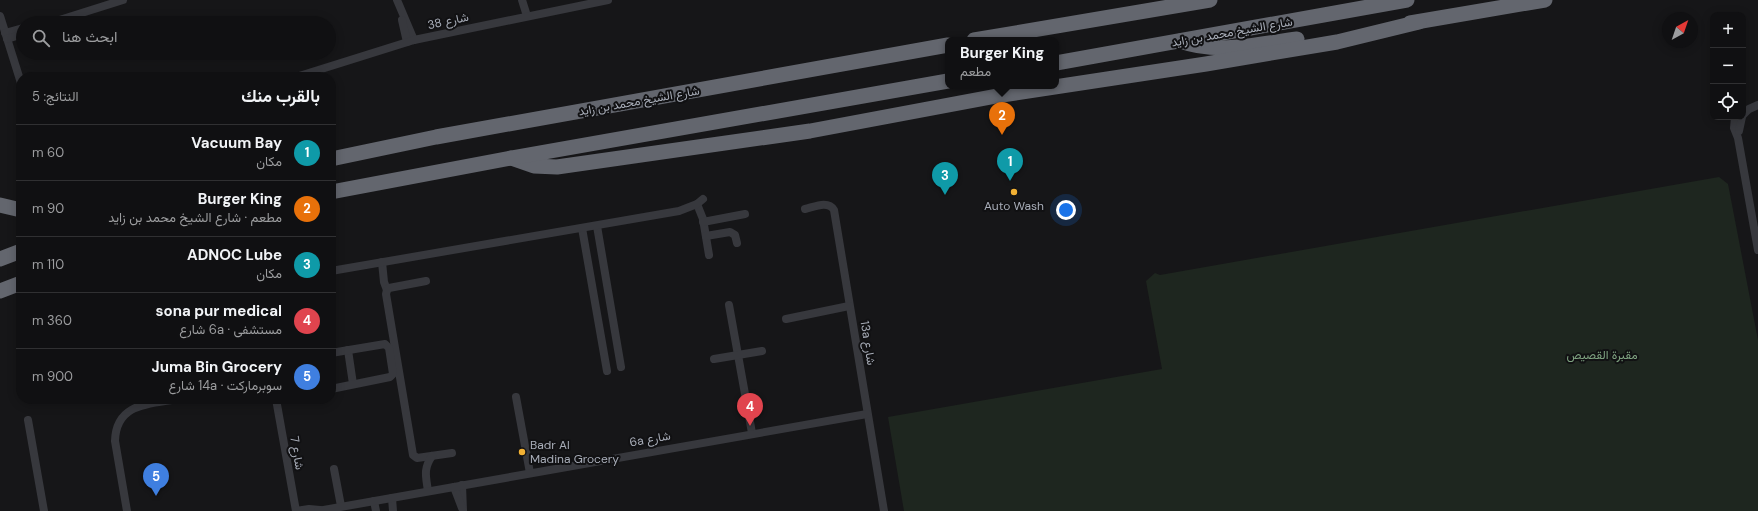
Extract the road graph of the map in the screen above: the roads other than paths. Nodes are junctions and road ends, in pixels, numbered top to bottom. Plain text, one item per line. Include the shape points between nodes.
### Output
1 (123, 0) edge
2 (397, 0) edge
3 (522, 0) edge
4 (608, 0) edge
5 (1210, 0) edge
6 (1407, 0) edge
7 (1545, 0) edge
8 (0, 16) edge
9 (72, 16) edge
10 (527, 16) junction
11 (1419, 22) junction
12 (16, 31) edge
13 (16, 35) edge
14 (6, 36) junction
15 (992, 37) edge
16 (411, 41) junction
17 (1180, 41) junction
18 (945, 46) edge
19 (1059, 61) edge
20 (17, 72) edge
21 (312, 72) edge
22 (945, 82) edge
23 (1059, 86) edge
24 (1040, 89) edge
25 (1758, 104) edge
26 (1746, 106) edge
27 (1746, 112) edge
28 (1735, 120) edge
29 (1741, 120) edge
30 (1738, 138) junction
31 (336, 158) edge
32 (512, 158) junction
33 (336, 191) edge
34 (0, 205) edge
35 (16, 209) edge
36 (805, 209) dead end
37 (745, 214) dead end
38 (725, 218) junction
39 (704, 222) junction
40 (597, 226) junction
41 (582, 228) junction
42 (727, 232) junction
43 (706, 236) junction
44 (738, 243) dead end
45 (1758, 250) edge
46 (16, 253) edge
47 (709, 255) dead end
48 (0, 259) edge
49 (382, 262) junction
50 (336, 270) edge
51 (426, 281) dead end
52 (16, 285) edge
53 (387, 290) junction
54 (0, 291) edge
55 (729, 305) dead end
56 (849, 306) junction
57 (786, 319) dead end
58 (348, 350) junction
59 (762, 351) dead end
60 (336, 352) edge
61 (738, 355) junction
62 (714, 359) dead end
63 (621, 367) dead end
64 (607, 371) dead end
65 (353, 384) junction
66 (336, 388) edge
67 (516, 397) dead end
68 (152, 404) edge
69 (277, 404) edge
70 (867, 414) junction
71 (28, 420) dead end
72 (752, 433) junction
73 (452, 453) dead end
74 (432, 456) junction
75 (334, 469) dead end
76 (530, 473) junction
77 (458, 486) junction
78 (428, 491) junction
79 (392, 498) junction
80 (374, 501) junction
81 (341, 506) junction
82 (44, 511) edge
83 (127, 511) edge
84 (296, 511) edge
85 (319, 511) edge
86 (376, 511) edge
87 (393, 511) edge
88 (463, 511) edge
89 (884, 511) edge

1 - 9 street
2 - 16 street
3 - 10 street
4 - 10 street, شارع 38
5 - 15 highway
6 - 17 highway, شارع الشيخ محمد بن زايد
7 - 11 highway
8 - 14 street
10 - 16 street, شارع 38
11 - 17 highway via 1220,48 1199,47
11 - 23 highway via 1315,46
12 - 14 street
13 - 14 street
14 - 20 street
16 - 21 street, شارع 38
17 - 19 highway, شارع الشيخ محمد بن زايد
18 - 31 highway, شارع الشيخ محمد بن زايد via 436,137
22 - 32 highway
24 - 32 highway via 784,135 557,167 534,166
25 - 26 street
25 - 27 street
28 - 30 street via 1734,128
29 - 30 street
30 - 45 street
32 - 33 highway
34 - 35 highway
36 - 56 street, 13a شارع via 826,205 833,208
37 - 38 street
38 - 39 street
38 - 42 street
39 - 40 street via 700,202 679,211
39 - 43 street
40 - 41 street
40 - 63 street
41 - 49 street
41 - 64 street
42 - 43 street
42 - 44 street via 735,235
43 - 47 street
46 - 48 highway
49 - 50 street
49 - 53 street
51 - 53 street
52 - 54 highway
53 - 74 street via 413,456
55 - 61 street
56 - 57 street
56 - 70 street, 13a شارع
58 - 60 street
58 - 65 street
58 - 65 street via 384,344 389,348 393,374
59 - 61 street
61 - 62 street
61 - 72 street
65 - 66 street
67 - 76 street
68 - 83 street via 136,407 128,412 119,421 116,431 115,441
69 - 84 street, شارع 7
70 - 72 street, 6a شارع
70 - 89 street, 13a شارع
71 - 82 street
72 - 76 street, 6a شارع
73 - 74 street
74 - 78 street via 426,469
75 - 81 street
76 - 77 street, 6a شارع
77 - 78 street, 6a شارع
77 - 88 street
78 - 79 street, 6a شارع
79 - 80 street, 6a شارع
79 - 87 street
80 - 81 street, 6a شارع
80 - 86 street
81 - 85 street, 6a شارع
84 - 85 street, 6a شارع

